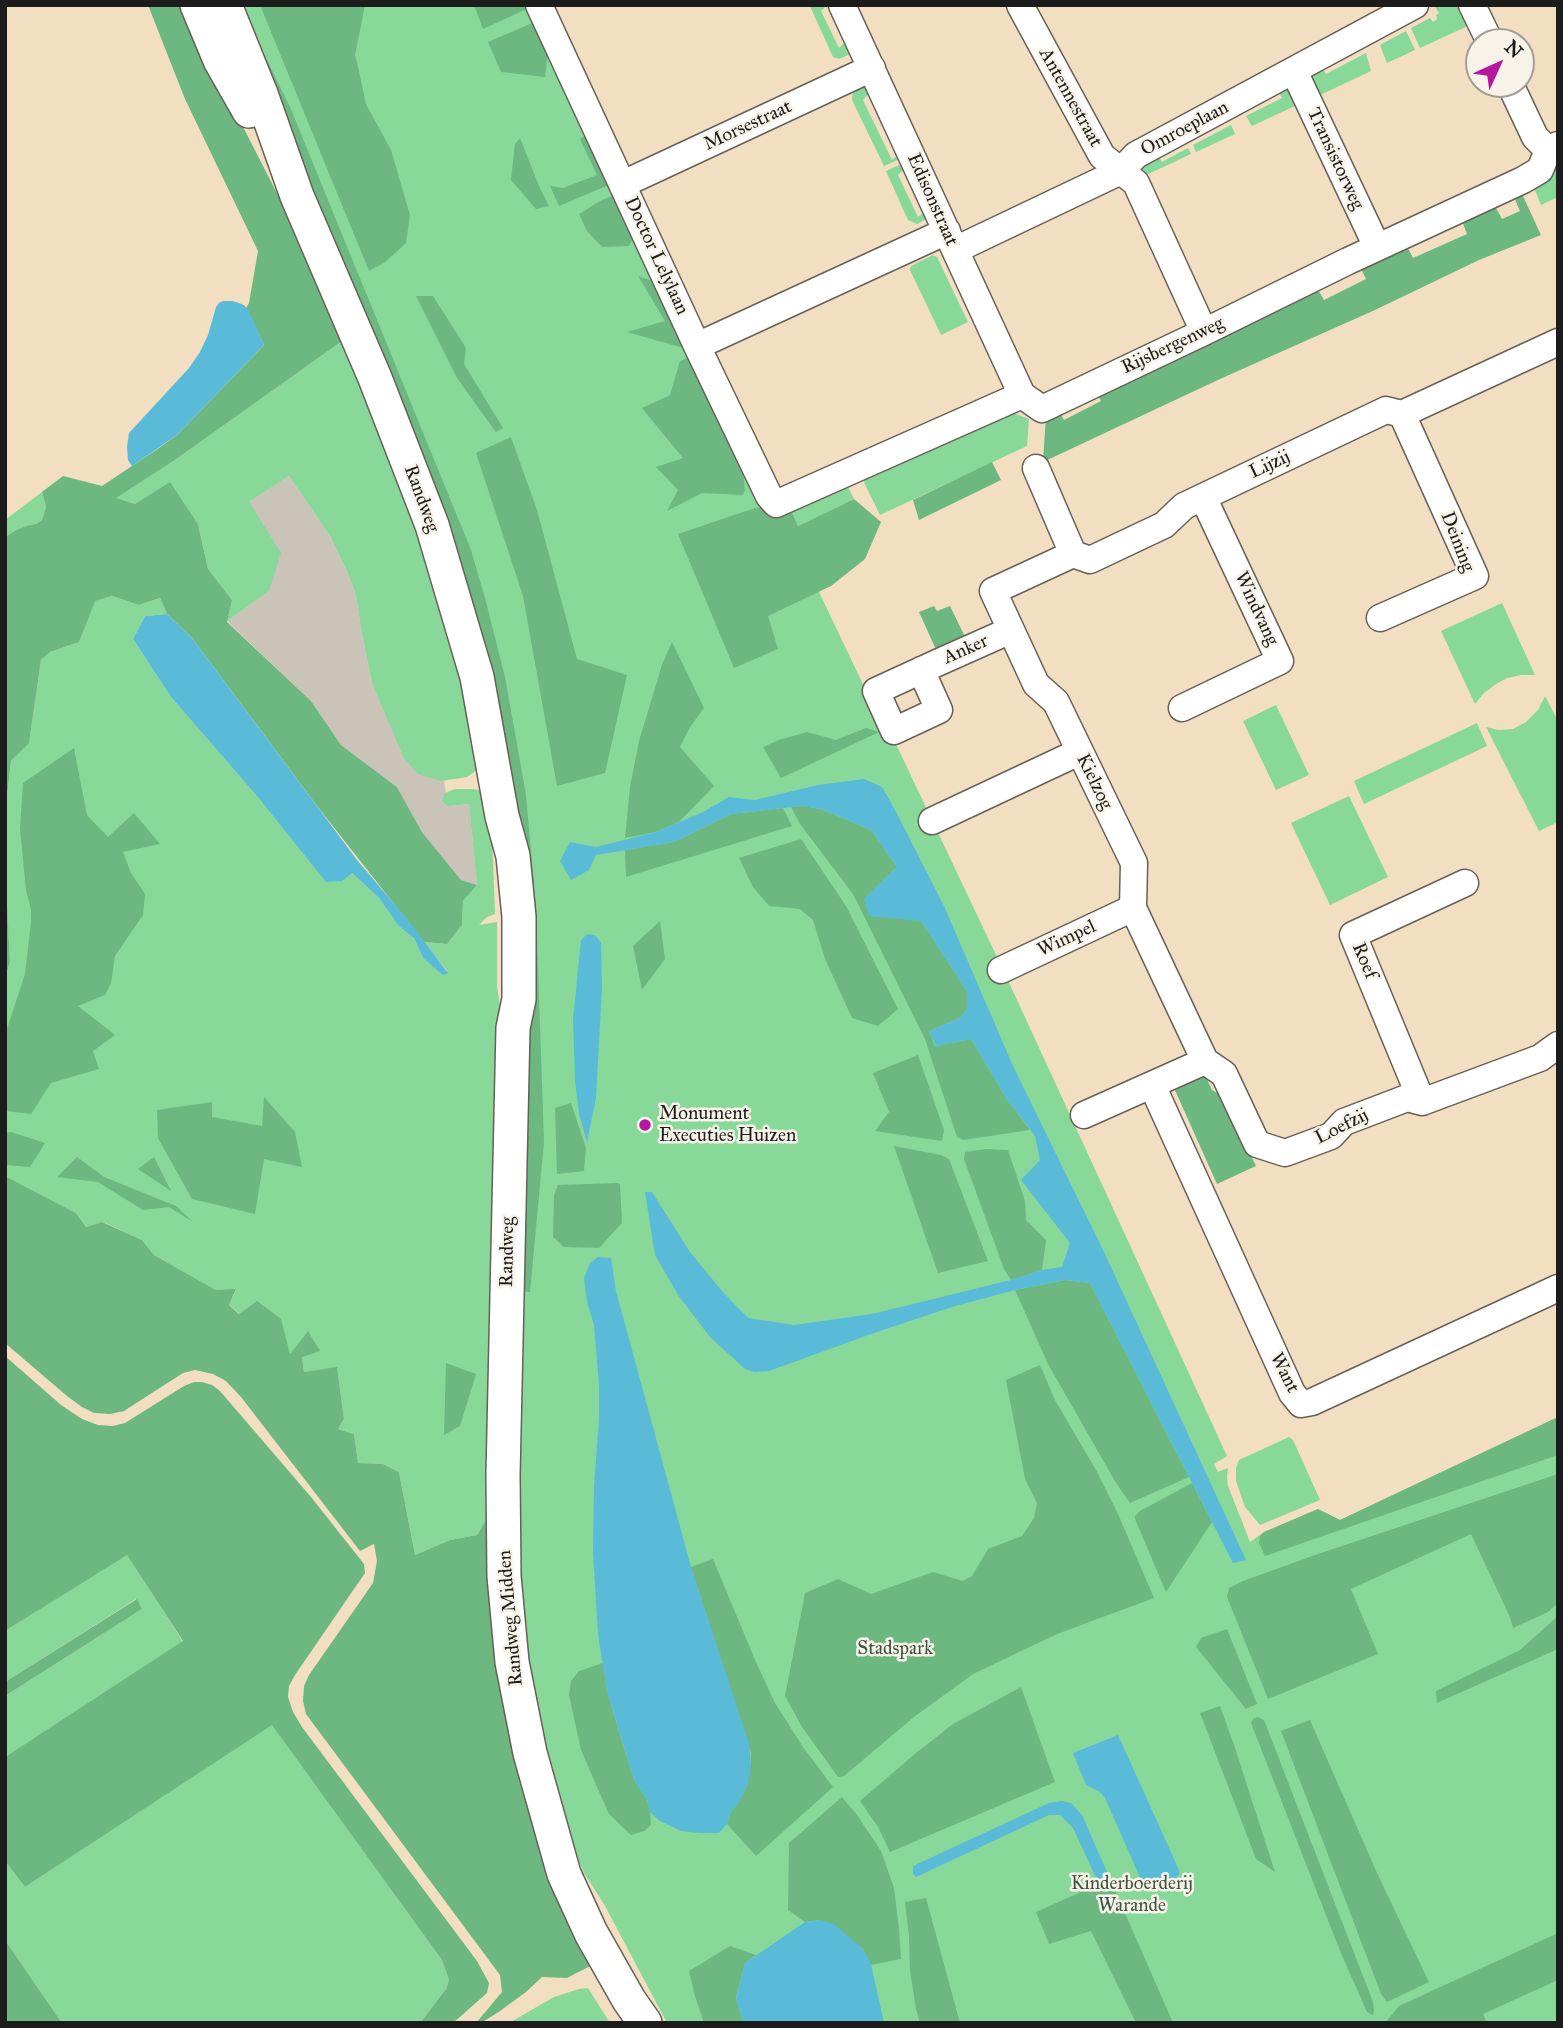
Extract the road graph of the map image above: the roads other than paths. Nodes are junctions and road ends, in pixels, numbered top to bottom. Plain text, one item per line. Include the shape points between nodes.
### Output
1 (197, 5) edge
2 (225, 5) edge
3 (539, 5) edge
4 (842, 5) edge
5 (1415, 5) edge
6 (1472, 5) edge
7 (1029, 8) edge
8 (1483, 28) edge
9 (872, 68) junction
10 (1294, 71) junction
11 (1517, 98) edge
12 (1553, 147) edge
13 (1121, 171) junction
14 (623, 184) junction
15 (297, 196) junction
16 (951, 240) junction
17 (1377, 247) junction
18 (1205, 332) junction
19 (1558, 342) edge
20 (697, 346) junction
21 (1022, 395) junction
22 (1402, 414) junction
23 (1036, 468) dead end
24 (1203, 497) junction
25 (1073, 554) junction
26 (1380, 618) dead end
27 (1011, 630) junction
28 (921, 670) dead end
29 (1182, 708) dead end
30 (1079, 752) junction
31 (932, 821) dead end
32 (1465, 883) dead end
33 (1133, 908) junction
34 (1001, 970) dead end
35 (1558, 1045) edge
36 (1205, 1061) junction
37 (1152, 1085) junction
38 (1422, 1102) junction
39 (1084, 1115) dead end
40 (1558, 1288) edge
41 (503, 1475) joint
42 (555, 1840) junction
43 (645, 2023) edge
44 (661, 2023) edge

1 - 15 main road, Randweg via 220,60
2 - 15 main road, Randweg
3 - 14 street, Doctor Lelylaan
4 - 9 street, Edisonstraat
5 - 10 street, Omroeplaan
6 - 8 street
7 - 13 street, Antennestraat via 1102,156
9 - 14 street, Morsestraat
9 - 16 street, Edisonstraat
10 - 13 street, Omroeplaan via 1136,155
10 - 17 street, Transistorweg
11 - 12 street via 1535,137
12 - 17 street, Rijsbergenweg via 1539,170 1523,180
13 - 16 street, Omroeplaan
13 - 18 street, Antennestraat via 1136,183
14 - 20 street, Doctor Lelylaan
15 - 41 main road, Randweg via 432,525 477,677 513,856 519,999 513,1028
16 - 20 street, Omroeplaan
16 - 21 street, Edisonstraat
17 - 18 street, Rijsbergenweg
18 - 21 street, Rijsbergenweg via 1042,409
19 - 22 street, Lijzij
20 - 21 street, Doctor Lelylaan via 776,504
22 - 24 street, Lijzij via 1386,411
22 - 26 street, Deining via 1475,576
23 - 25 street
24 - 25 street, Lijzij via 1184,506 1164,525 1090,560
24 - 29 street, Windvang via 1280,661
25 - 27 street, Kielzog via 993,591
27 - 28 street, Anker
27 - 30 street, Kielzog via 1036,684 1056,702
30 - 31 street
30 - 33 street, Kielzog via 1134,863
32 - 38 street, Roef via 1353,935
33 - 34 street, Wimpel
33 - 36 street, Kielzog
35 - 38 street, Loefzij via 1540,1058
36 - 37 street
36 - 38 street, Loefzij via 1224,1074 1257,1144 1284,1153 1331,1136 1344,1122 1407,1098
37 - 39 street
37 - 40 street, Want via 1301,1404
41 - 42 main road, Randweg Midden via 504,1576 512,1662 530,1753
42 - 43 main road, Randweg Midden via 564,1874 591,1933
42 - 44 main road, Randweg Midden

